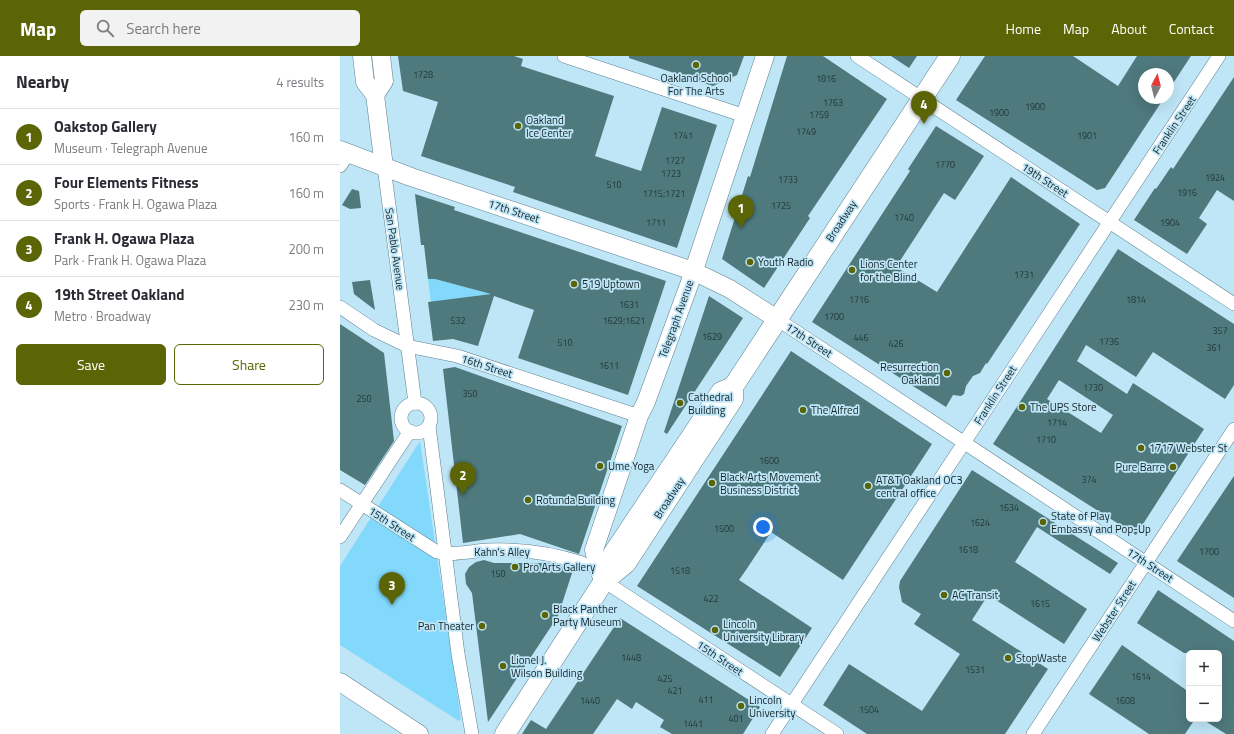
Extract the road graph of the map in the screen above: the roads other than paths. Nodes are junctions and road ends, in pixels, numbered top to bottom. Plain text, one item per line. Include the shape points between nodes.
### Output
1 (362, 56) edge
2 (380, 56) edge
3 (564, 56) edge
4 (765, 56) edge
5 (857, 56) edge
6 (950, 56) edge
7 (1219, 56) edge
8 (376, 95) junction
9 (922, 99) junction
10 (745, 116) junction
11 (343, 157) edge
12 (384, 167) junction
13 (1109, 222) junction
14 (693, 271) junction
15 (1234, 304) edge
16 (340, 307) edge
17 (777, 319) junction
18 (407, 346) junction
19 (415, 404) junction
20 (639, 416) junction
21 (429, 426) junction
22 (1234, 429) edge
23 (410, 431) junction
24 (965, 442) junction
25 (340, 490) edge
26 (361, 504) junction
27 (340, 537) edge
28 (445, 554) junction
29 (1146, 562) junction
30 (582, 563) dead end
31 (604, 581) junction
32 (1234, 620) edge
33 (340, 682) edge
34 (791, 704) junction
35 (469, 728) edge
36 (419, 734) edge
37 (505, 734) edge
38 (772, 734) edge
39 (837, 734) edge
40 (1033, 734) edge

1 - 8 main road, San Pablo Avenue via 365,82
2 - 8 main road, San Pablo Avenue via 384,81
3 - 10 street
4 - 10 main road, Telegraph Avenue
5 - 9 street, 19th Street
6 - 9 main road, Broadway
7 - 13 street, Franklin Street
8 - 12 main road, San Pablo Avenue
9 - 13 street, 19th Street
9 - 17 main road, Broadway
10 - 14 main road, Telegraph Avenue
11 - 12 main road, 17th Street
12 - 14 main road, 17th Street
12 - 18 street, San Pablo Avenue
13 - 15 street, 19th Street
13 - 24 street, Franklin Street
14 - 17 main road, 17th Street via 730,289
14 - 20 main road, Telegraph Avenue
16 - 18 street, 16th Street via 374,330
17 - 24 street, 17th Street
17 - 31 main road, Broadway via 733,387 721,392 613,554
18 - 19 street, San Pablo Avenue
18 - 20 street, 16th Street via 457,356
19 - 21 street via 424,406 430,413
19 - 23 street via 407,407 402,413 402,422
20 - 31 main road, Telegraph Avenue via 594,550
21 - 23 street via 418,433
21 - 28 street
22 - 29 street, Webster Street
23 - 26 street
24 - 29 street, 17th Street
24 - 34 street, Franklin Street
25 - 26 street, 15th Street
26 - 27 street
26 - 28 street, 15th Street via 428,549
28 - 30 street, Kahn's Alley via 520,551 556,555
28 - 35 street
29 - 32 street, 17th Street
29 - 40 street, Webster Street
31 - 34 street, 15th Street
31 - 37 main road, Broadway
33 - 36 main road
34 - 38 street, Franklin Street
34 - 39 street, 15th Street

